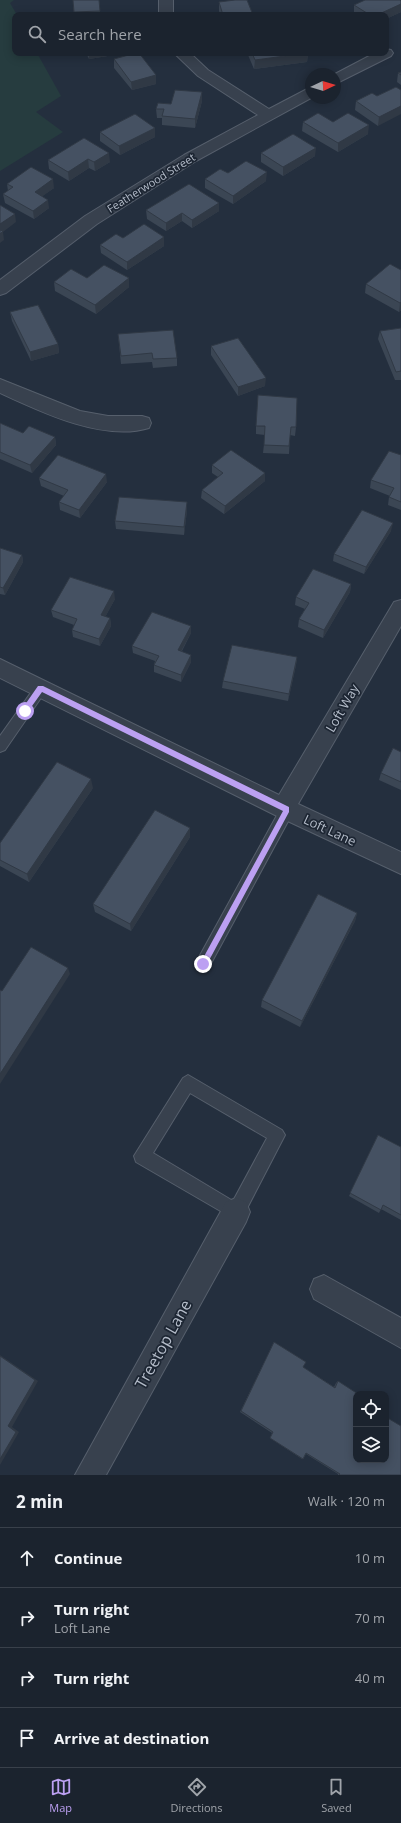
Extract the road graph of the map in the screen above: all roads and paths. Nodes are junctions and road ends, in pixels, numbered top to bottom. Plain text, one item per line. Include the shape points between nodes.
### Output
1 (166, 0) edge
2 (166, 12) edge
3 (184, 56) edge
4 (380, 56) edge
5 (341, 77) edge
6 (305, 95) edge
7 (268, 114) junction
8 (0, 289) edge
9 (0, 384) edge
10 (142, 423) dead end
11 (401, 608) edge
12 (0, 668) edge
13 (41, 688) junction
14 (0, 746) edge
15 (285, 809) junction
16 (401, 863) edge
17 (203, 964) dead end
18 (236, 1212) junction
19 (324, 1289) dead end
20 (401, 1334) edge
21 (90, 1475) edge

1 - 2 street
3 - 7 street via 203,73
4 - 5 street
6 - 7 street, Featherwood Street
7 - 8 street, Featherwood Street via 190,158 91,220
9 - 10 street via 39,403 80,418 108,423
11 - 15 street, Loft Way
12 - 13 street, Loft Lane
13 - 14 lane
13 - 15 street, Loft Lane
15 - 16 street, Loft Lane
15 - 17 lane
18 - 18 lane via 277,1135 188,1083 142,1156
18 - 21 street, Treetop Lane
19 - 20 street

